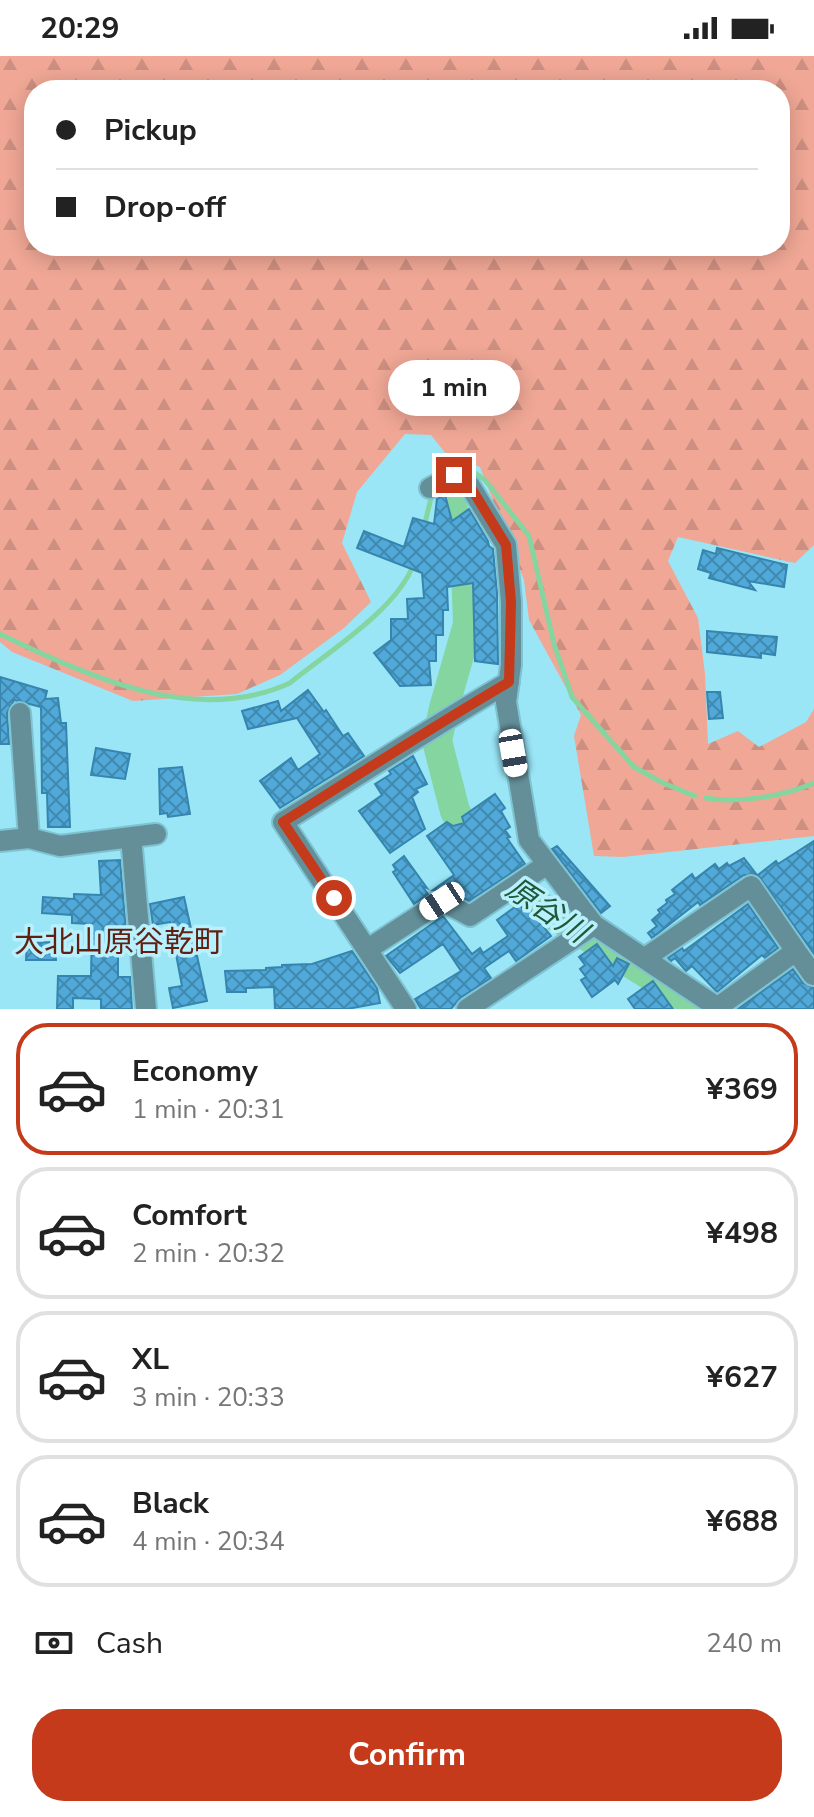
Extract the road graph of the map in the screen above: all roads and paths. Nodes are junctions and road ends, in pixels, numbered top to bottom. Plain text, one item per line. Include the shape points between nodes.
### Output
1 (430, 488) dead end
2 (509, 682) junction
3 (20, 713) dead end
4 (156, 834) dead end
5 (131, 837) junction
6 (29, 838) junction
7 (0, 841) edge
8 (546, 865) junction
9 (594, 925) junction
10 (368, 949) junction
11 (796, 951) junction
12 (645, 958) junction
13 (813, 975) edge
14 (719, 1008) edge
15 (146, 1009) edge
16 (406, 1009) edge
17 (467, 1009) edge

1 - 2 street via 454,475 470,486 506,545
2 - 8 street via 506,702 529,840
2 - 10 street via 283,822
3 - 6 street
4 - 5 street
5 - 6 street via 60,846
5 - 15 street
6 - 7 street
8 - 9 street
8 - 10 street via 470,916 442,901
9 - 12 street
9 - 17 street
10 - 16 street
11 - 12 street via 751,886
11 - 13 street
11 - 14 street
12 - 14 street

